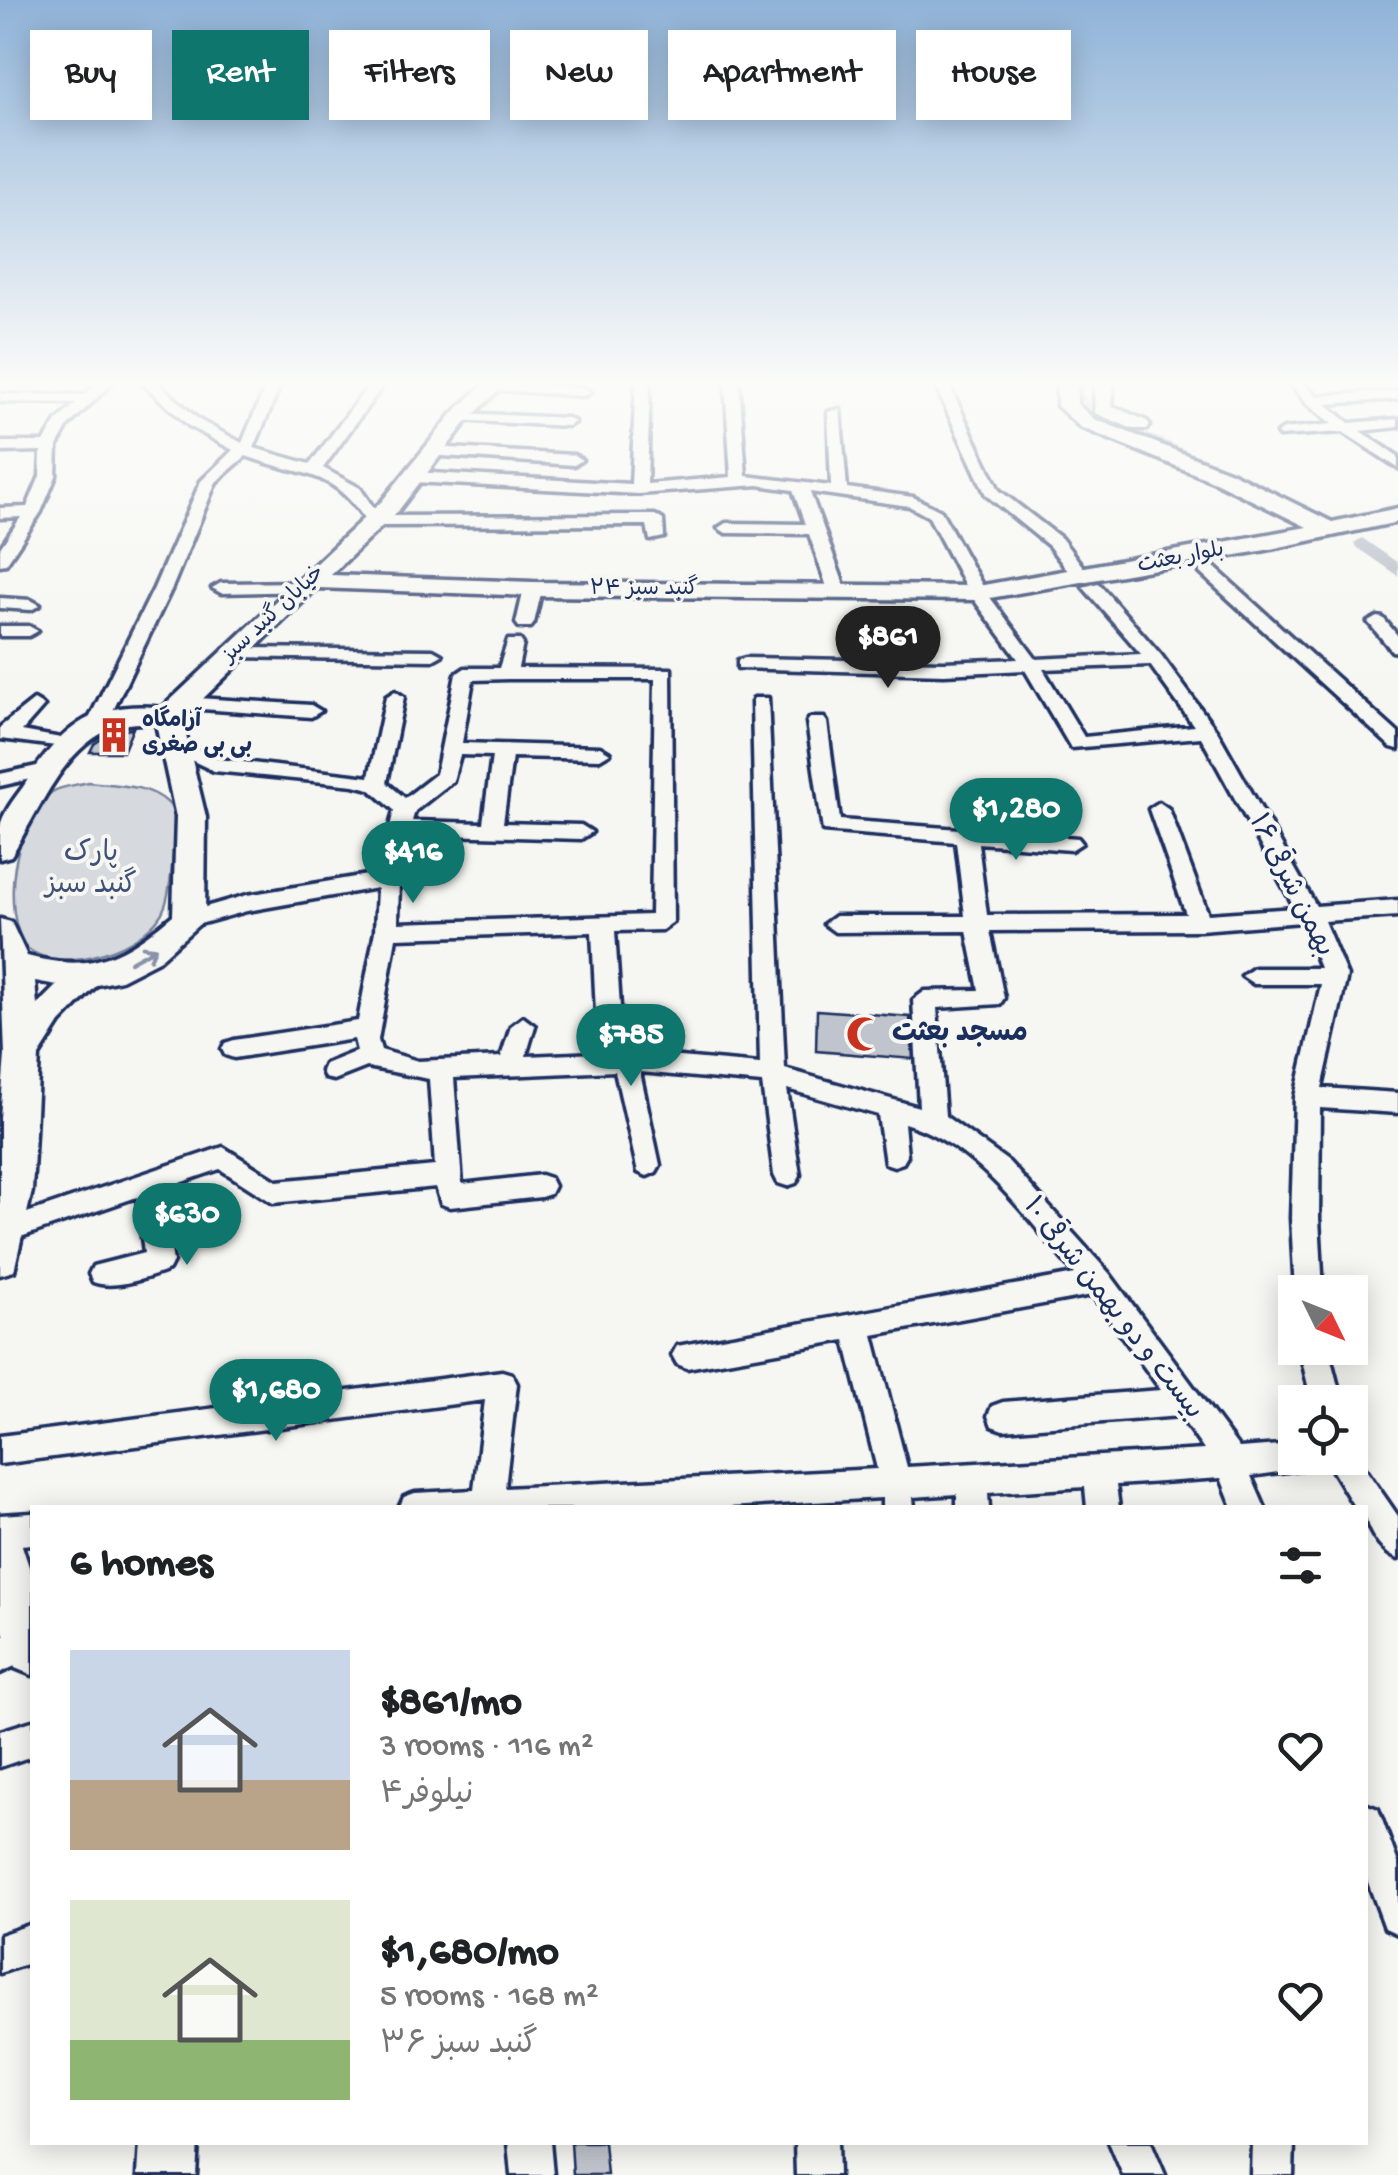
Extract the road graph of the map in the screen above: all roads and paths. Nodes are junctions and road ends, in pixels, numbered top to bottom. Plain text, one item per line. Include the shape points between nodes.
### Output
1 (45, 482) edge
2 (208, 482) edge
3 (341, 482) edge
4 (408, 482) edge
5 (517, 482) edge
6 (639, 482) edge
7 (720, 482) edge
8 (757, 482) edge
9 (839, 482) edge
10 (988, 482) edge
11 (1235, 482) edge
12 (1273, 482) edge
13 (800, 486) junction
14 (639, 489) junction
15 (839, 492) junction
16 (34, 512) junction
17 (0, 513) edge
18 (1398, 515) edge
19 (374, 521) junction
20 (1341, 527) junction
21 (726, 528) dead end
22 (1398, 528) edge
23 (815, 529) junction
24 (656, 537) dead end
25 (0, 560) edge
26 (1206, 568) junction
27 (1086, 582) junction
28 (306, 584) junction
29 (222, 588) dead end
30 (533, 590) junction
31 (837, 590) junction
32 (978, 594) junction
33 (0, 603) edge
34 (31, 605) dead end
35 (1377, 622) dead end
36 (525, 624) dead end
37 (0, 631) edge
38 (29, 631) dead end
39 (514, 644) dead end
40 (1398, 647) edge
41 (233, 653) junction
42 (433, 654) dead end
43 (1155, 659) junction
44 (744, 664) dead end
45 (1031, 665) junction
46 (212, 672) junction
47 (508, 674) junction
48 (394, 697) dead end
49 (761, 702) dead end
50 (34, 706) dead end
51 (175, 710) junction
52 (310, 711) dead end
53 (110, 718) junction
54 (817, 722) dead end
55 (1207, 731) junction
56 (4, 734) edge
57 (1398, 743) edge
58 (65, 744) junction
59 (177, 746) junction
60 (450, 749) junction
61 (503, 750) junction
62 (600, 753) dead end
63 (46, 770) junction
64 (0, 780) edge
65 (377, 785) junction
66 (1160, 809) dead end
67 (402, 818) junction
68 (492, 830) junction
69 (582, 832) dead end
70 (966, 834) junction
71 (1071, 842) dead end
72 (0, 849) edge
73 (388, 880) junction
74 (1398, 908) edge
75 (1310, 916) junction
76 (190, 919) junction
77 (1200, 922) junction
78 (603, 924) junction
79 (835, 924) dead end
80 (977, 924) junction
81 (0, 930) edge
82 (386, 930) junction
83 (15, 964) junction
84 (1254, 976) dead end
85 (1335, 976) junction
86 (84, 979) junction
87 (523, 1026) dead end
88 (368, 1028) junction
89 (234, 1048) dead end
90 (22, 1055) junction
91 (370, 1055) junction
92 (618, 1062) junction
93 (511, 1065) junction
94 (442, 1069) junction
95 (334, 1071) dead end
96 (773, 1074) junction
97 (1308, 1097) junction
98 (1398, 1103) edge
99 (890, 1107) junction
100 (933, 1120) junction
101 (8, 1148) edge
102 (894, 1156) dead end
103 (646, 1166) dead end
104 (448, 1174) junction
105 (788, 1175) dead end
106 (148, 1183) junction
107 (541, 1186) dead end
108 (3, 1245) edge
109 (103, 1274) dead end
110 (1308, 1275) edge
111 (1099, 1282) junction
112 (856, 1325) junction
113 (687, 1355) dead end
114 (1186, 1402) junction
115 (1003, 1416) dead end
116 (0, 1450) edge
117 (1278, 1459) edge
118 (1230, 1461) junction
119 (1099, 1472) junction
120 (1352, 1475) edge
121 (973, 1493) edge
122 (897, 1495) edge
123 (488, 1503) junction
124 (459, 1505) edge
125 (1104, 1505) edge
126 (1248, 1505) edge
127 (30, 1529) edge
128 (0, 1531) edge
129 (0, 1543) edge
130 (1398, 1543) edge
131 (21, 1649) edge
132 (30, 1740) edge
133 (0, 1749) edge
134 (1368, 1830) edge
135 (1398, 1915) edge
136 (30, 1945) edge
137 (0, 1954) edge
138 (170, 2145) edge
139 (528, 2145) edge
140 (816, 2145) edge
141 (1131, 2145) edge
142 (1273, 2145) edge
143 (167, 2175) edge
144 (532, 2175) edge
145 (818, 2175) edge
146 (1144, 2175) edge
147 (1272, 2175) edge

1 - 16 street
2 - 53 street
3 - 19 street via 360,494
4 - 19 street, خیابان گنبد سبز
5 - 14 street
6 - 14 street
7 - 14 street
8 - 13 street
9 - 15 street
10 - 27 street, بهمن شرقی ۱۶ via 1055,542
11 - 20 street
12 - 20 street
13 - 15 street
13 - 23 street
15 - 32 street via 926,506
16 - 17 street
16 - 25 street
18 - 20 street, بلوار بعثت
19 - 24 street via 654,520
19 - 28 street, خیابان گنبد سبز
20 - 27 street, بلوار بعثت
21 - 23 street
22 - 26 street, بلوار بعثت
23 - 31 street
26 - 27 street, بلوار بعثت
26 - 57 street
27 - 32 street, بلوار بعثت
27 - 43 street, بهمن شرقی ۱۶
28 - 29 street
28 - 30 street, گنبد سبز ۲۴
28 - 41 street, خیابان گنبد سبز
30 - 31 street, گنبد سبز ۲۴
30 - 36 street
31 - 32 street, گنبد سبز ۲۴
32 - 45 street
33 - 34 street
35 - 40 street
37 - 38 street
39 - 47 street
41 - 42 street
41 - 46 street, خیابان گنبد سبز
43 - 45 street
43 - 55 street, بهمن شرقی ۱۶
44 - 45 street
45 - 55 street via 1078,744
46 - 51 street, خیابان گنبد سبز
46 - 53 street, خیابان گنبد سبز
47 - 60 street via 465,674
47 - 78 street via 664,673 662,922
48 - 65 street
49 - 96 street
50 - 56 street
51 - 52 street
51 - 53 street
51 - 59 street
53 - 58 street, خیابان گنبد سبز
54 - 70 street via 830,826
55 - 75 street, بهمن شرقی ۱۶
56 - 58 street
58 - 63 street
59 - 65 street via 214,765
59 - 76 street via 194,852
60 - 61 street
60 - 67 street via 446,777
61 - 62 street
61 - 68 street
63 - 64 street
63 - 72 street
65 - 67 street
66 - 77 street
67 - 68 street
67 - 73 street
68 - 69 street
70 - 71 street
70 - 80 street
73 - 76 street
73 - 82 street
74 - 75 street
75 - 77 street
75 - 85 street, بهمن شرقی ۱۶
86 -> 76 street via 156,948
77 - 80 street
78 - 82 street
78 - 92 street
79 - 80 street
80 - 100 street via 992,998 925,1000
81 - 83 street
82 - 88 street
83 - 86 street
83 - 90 street via 24,992
84 - 85 street
85 - 97 street, بهمن شرقی ۱۶
86 - 90 street via 48,1014
87 - 93 street
88 - 89 street
88 - 91 street
90 - 101 street
91 - 94 street, بیست و دو بهمن شرقی ۱۰ via 393,1067
91 - 95 street
92 - 93 street, بیست و دو بهمن شرقی ۱۰
92 - 96 street, بیست و دو بهمن شرقی ۱۰
92 - 103 street
93 - 94 street, بیست و دو بهمن شرقی ۱۰
94 - 104 street
96 - 99 street, بیست و دو بهمن شرقی ۱۰
96 - 105 street
97 - 98 street
97 - 110 street, بهمن شرقی ۱۶
99 - 100 street, بیست و دو بهمن شرقی ۱۰
99 - 102 street
100 - 111 street, بیست و دو بهمن شرقی ۱۰ via 1000,1169
101 - 108 street
104 - 106 street via 273,1192 223,1158
104 - 107 street via 450,1196
106 - 108 street
106 - 109 street via 159,1262
111 - 112 street
111 - 114 street, بیست و دو بهمن شرقی ۱۰
112 - 113 street
112 - 122 street
114 - 115 street
114 - 118 street, بیست و دو بهمن شرقی ۱۰
116 - 123 street via 502,1384
117 - 118 street
118 - 119 street
118 - 126 street, بیست و دو بهمن شرقی ۱۰
119 - 121 street
119 - 125 street
120 - 130 street
121 - 122 street
122 - 123 street
123 - 124 street
127 - 128 street
129 - 131 street
132 - 133 street
134 - 135 street
136 - 137 street
138 - 143 street
139 - 144 street
140 - 145 street
141 - 146 street
142 - 147 street

